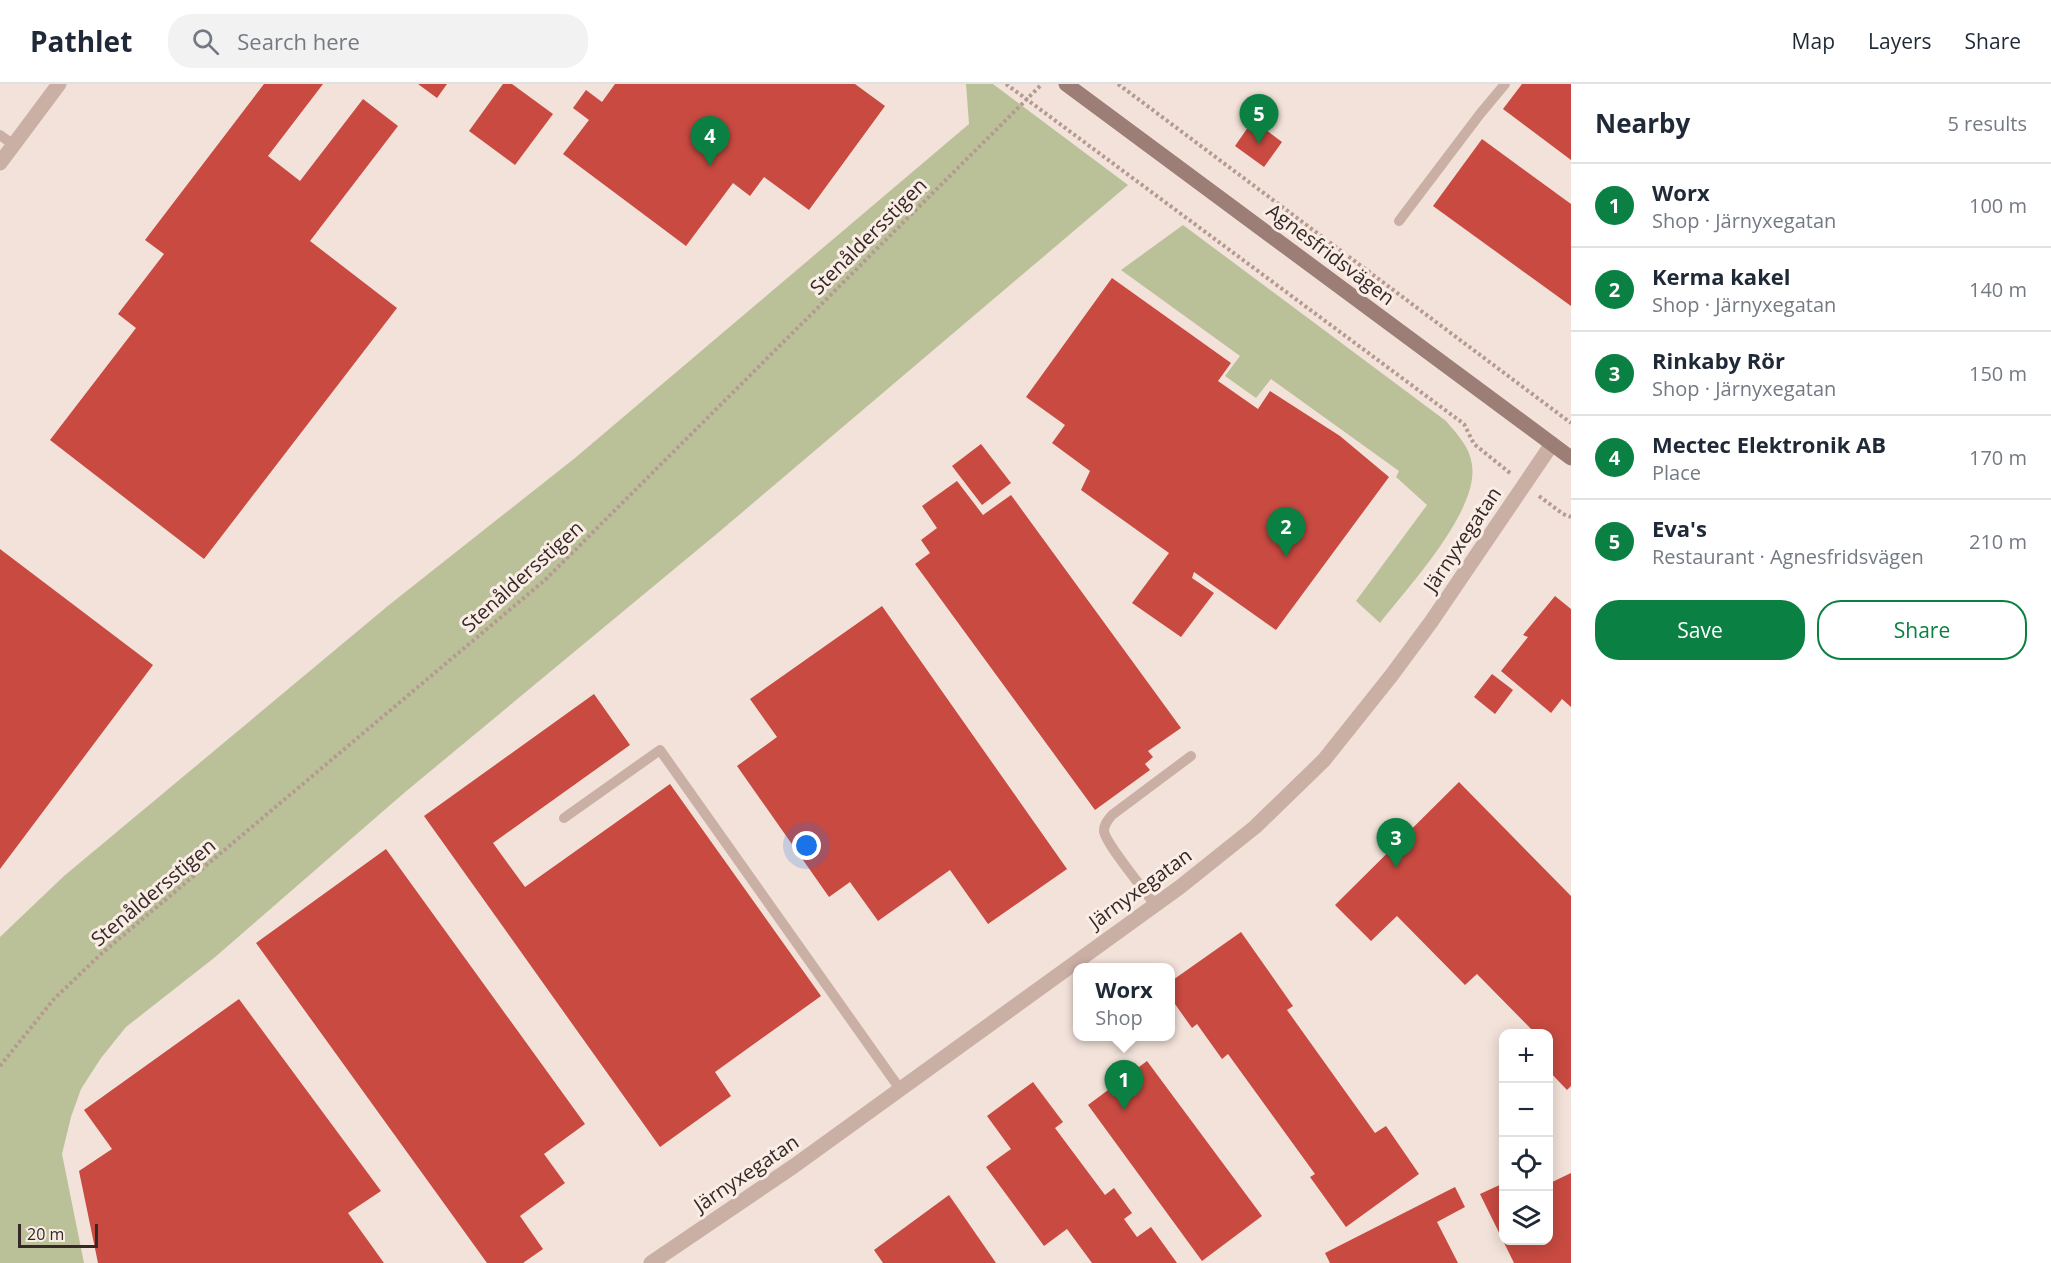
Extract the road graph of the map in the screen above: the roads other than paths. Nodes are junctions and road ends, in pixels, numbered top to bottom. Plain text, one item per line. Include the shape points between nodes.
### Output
1 (59, 84) edge
2 (1066, 84) edge
3 (1505, 84) edge
4 (0, 135) edge
5 (14, 145) junction
6 (0, 163) edge
7 (1399, 221) dead end
8 (1552, 444) junction
9 (1571, 458) edge
10 (1191, 756) dead end
11 (564, 818) dead end
12 (1155, 905) junction
13 (1075, 963) edge
14 (1073, 964) edge
15 (900, 1089) junction
16 (651, 1263) edge

1 - 5 street
2 - 8 main road, Agnesfridsvägen
3 - 7 lane
4 - 5 lane
5 - 6 street
8 - 9 main road, Agnesfridsvägen
8 - 12 street, Järnyxegatan via 1431,622 1324,760 1256,827
10 - 12 lane via 1112,814 1104,829 1109,842
11 - 15 lane via 660,750
12 - 13 street, Järnyxegatan
14 - 15 street, Järnyxegatan
15 - 16 street, Järnyxegatan via 794,1167

